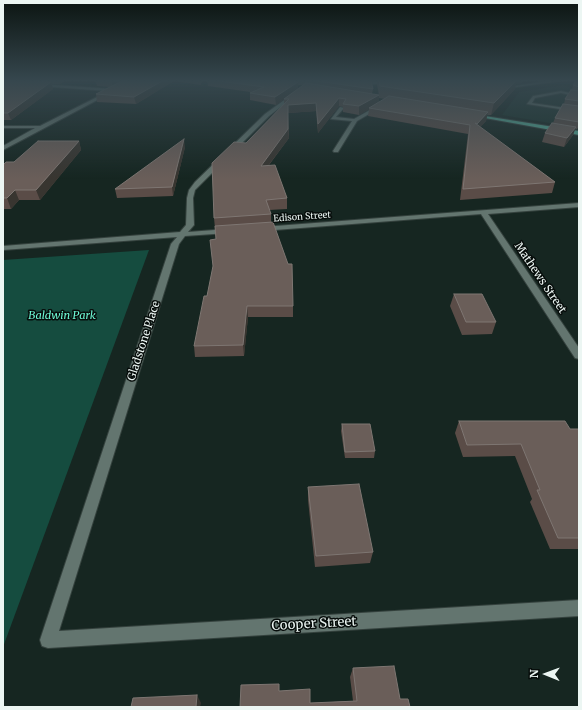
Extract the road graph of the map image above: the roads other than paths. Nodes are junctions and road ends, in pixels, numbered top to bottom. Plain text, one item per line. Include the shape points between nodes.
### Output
1 (68, 113) edge
2 (269, 113) edge
3 (337, 113) edge
4 (367, 113) edge
5 (469, 114) edge
6 (355, 120) junction
7 (3, 127) edge
8 (41, 127) junction
9 (579, 133) edge
10 (3, 148) edge
11 (336, 151) dead end
12 (579, 205) edge
13 (483, 212) junction
14 (254, 229) edge
15 (238, 230) edge
16 (182, 235) junction
17 (3, 248) edge
18 (579, 356) edge
19 (579, 608) edge
20 (48, 640) joint

1 - 8 street
2 - 16 street, Gladstone Place via 194,187 190,198 190,225
3 - 6 street via 333,118
4 - 6 street
5 - 9 main road
6 - 11 street
7 - 8 street
8 - 10 street
12 - 13 street, Edison Street
13 - 14 street, Edison Street
13 - 18 street, Mathews Street
15 - 16 street
16 - 17 street
16 - 20 street, Gladstone Place via 175,244
19 - 20 street, Cooper Street

